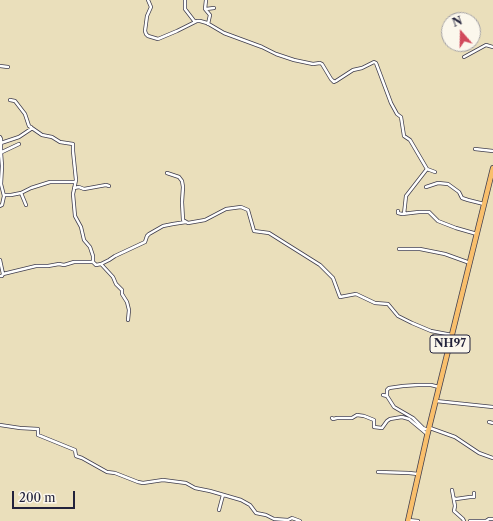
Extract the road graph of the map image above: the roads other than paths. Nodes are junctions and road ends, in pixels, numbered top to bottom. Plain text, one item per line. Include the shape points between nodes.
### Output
1 (148, 0) edge
2 (185, 0) edge
3 (206, 0) edge
4 (214, 8) dead end
5 (205, 9) junction
6 (195, 22) junction
7 (208, 24) junction
8 (493, 47) edge
9 (464, 57) dead end
10 (0, 66) edge
11 (8, 67) dead end
12 (10, 100) dead end
13 (31, 127) junction
14 (0, 137) edge
15 (1, 143) junction
16 (19, 144) dead end
17 (475, 149) dead end
18 (493, 151) edge
19 (0, 153) edge
20 (493, 168) edge
21 (427, 169) junction
22 (435, 172) dead end
23 (167, 173) dead end
24 (75, 182) junction
25 (109, 186) dead end
26 (426, 187) dead end
27 (74, 188) junction
28 (21, 193) junction
29 (4, 195) junction
30 (26, 204) dead end
31 (484, 204) junction
32 (0, 206) edge
33 (398, 211) dead end
34 (404, 214) junction
35 (186, 222) junction
36 (477, 234) junction
37 (399, 249) dead end
38 (0, 260) edge
39 (93, 262) junction
40 (470, 263) junction
41 (101, 264) junction
42 (4, 274) junction
43 (0, 276) edge
44 (128, 320) dead end
45 (452, 335) junction
46 (439, 387) junction
47 (383, 395) dead end
48 (387, 396) junction
49 (436, 401) junction
50 (493, 407) edge
51 (332, 418) dead end
52 (489, 422) dead end
53 (493, 423) edge
54 (0, 425) edge
55 (428, 430) junction
56 (493, 458) edge
57 (378, 472) dead end
58 (418, 474) junction
59 (452, 490) dead end
60 (474, 494) dead end
61 (222, 495) junction
62 (453, 498) junction
63 (220, 510) dead end
64 (493, 519) edge
65 (300, 521) edge
66 (408, 521) edge
67 (418, 521) edge
68 (464, 521) edge
69 (470, 521) edge

1 - 6 street via 151,7 145,31 148,36 158,39
2 - 6 street via 185,9
3 - 5 street
4 - 5 street
5 - 7 street via 210,15
6 - 7 street
7 - 21 street via 276,54 313,64 320,63 334,82 353,70 376,62 391,103 401,117 404,136 410,140
8 - 9 street via 486,45
10 - 11 street
12 - 13 street via 15,101
13 - 15 street via 19,137
13 - 24 street via 42,135 73,144
14 - 15 street
15 - 19 street
16 - 19 street
17 - 18 street
19 - 29 street
20 - 31 highway, NH97
21 - 22 street
21 - 34 street via 406,196
23 - 35 street via 179,177 182,181 183,220
24 - 27 street
24 - 28 street via 50,182
25 - 27 street
26 - 31 street via 448,184 459,192 462,198
27 - 39 street via 75,216 84,240 90,247
28 - 29 street
28 - 30 street
29 - 32 street
31 - 36 highway, NH97
33 - 34 street
34 - 36 street via 429,212 438,221
35 - 41 street via 163,226 149,234 145,242
35 - 45 street via 205,220 226,209 241,207 248,210 254,231 269,233 320,265 332,278 340,297 356,294 375,303 388,304 398,316 412,323
36 - 40 highway, NH97
37 - 40 street via 420,249
38 - 42 street
39 - 41 street via 96,265
39 - 42 street via 36,266
40 - 45 highway, NH97
41 - 44 street via 122,290 129,310
42 - 43 street
45 - 46 highway, NH97
46 - 48 street via 418,385 389,388
46 - 49 highway, NH97
47 - 48 street
48 - 55 street via 394,407
49 - 50 street
49 - 55 highway, NH97
51 - 55 street via 364,416 374,420 374,427 382,428 390,419 402,417
52 - 53 street
54 - 61 street via 38,429 38,435 75,450 76,456 107,472 138,482 174,481
55 - 56 street via 455,437 479,453
55 - 58 highway, NH97
57 - 58 street
58 - 66 highway, NH97
59 - 62 street
60 - 62 street via 470,498
61 - 63 street
61 - 65 street via 245,502 256,513 274,519 292,518
62 - 68 street via 454,511
64 - 69 street
66 - 67 street

